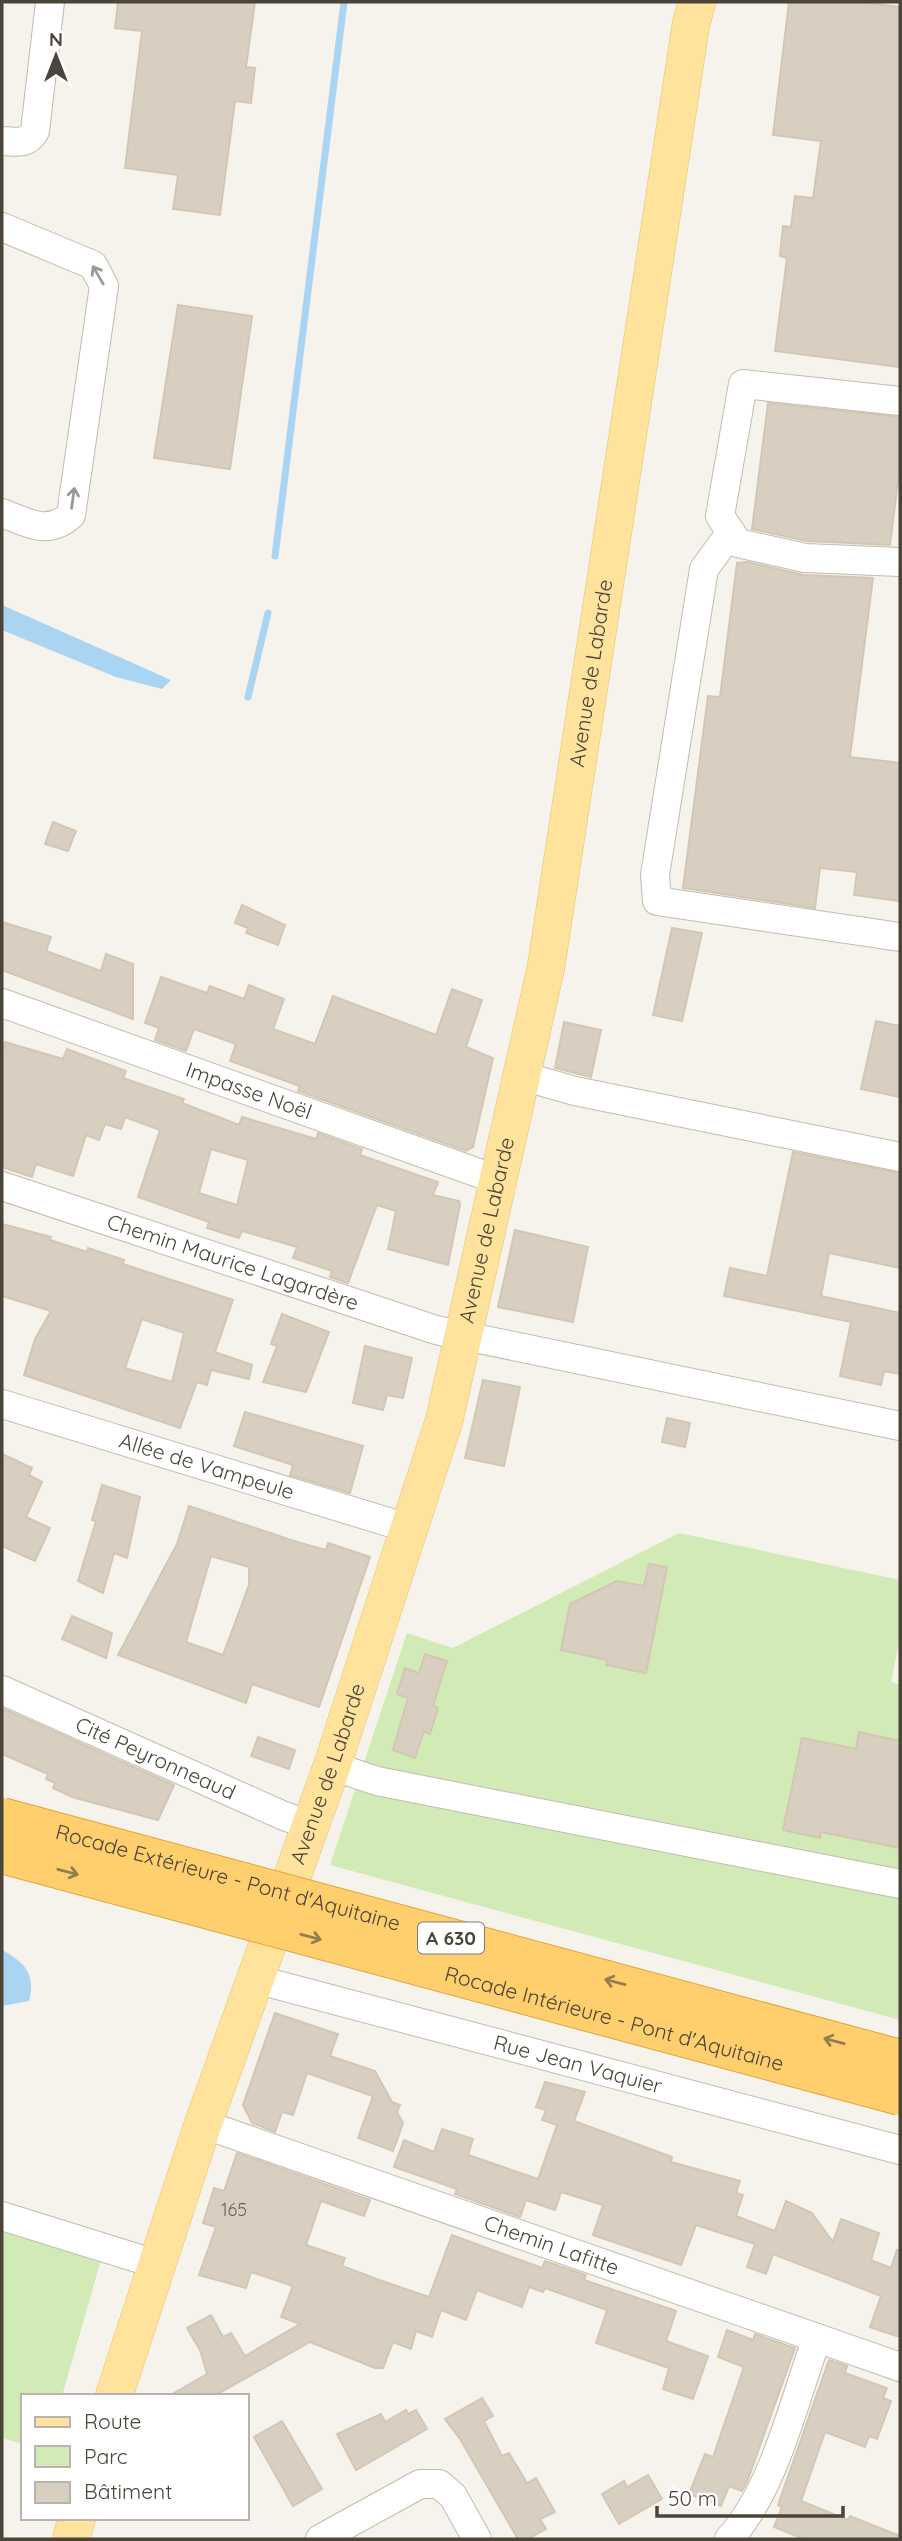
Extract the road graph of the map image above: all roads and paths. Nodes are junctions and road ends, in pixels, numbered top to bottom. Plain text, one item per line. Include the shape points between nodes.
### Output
1 (50, 2) edge
2 (691, 9) edge
3 (2, 141) edge
4 (2, 227) edge
5 (900, 401) edge
6 (2, 513) edge
7 (731, 532) junction
8 (900, 562) edge
9 (900, 937) edge
10 (2, 1003) edge
11 (522, 1076) junction
12 (900, 1157) edge
13 (498, 1180) junction
14 (2, 1186) edge
15 (464, 1336) junction
16 (2, 1404) edge
17 (900, 1426) edge
18 (411, 1529) junction
19 (2, 1690) edge
20 (332, 1766) junction
21 (2, 1817) edge
22 (310, 1825) junction
23 (2, 1854) edge
24 (900, 1884) edge
25 (255, 1979) junction
26 (900, 2059) edge
27 (900, 2096) edge
28 (203, 2124) junction
29 (900, 2150) edge
30 (2, 2216) edge
31 (156, 2264) junction
32 (817, 2338) junction
33 (900, 2367) edge
34 (115, 2394) edge
35 (76, 2520) edge
36 (71, 2539) edge
37 (320, 2539) edge
38 (477, 2539) edge
39 (729, 2539) edge

1 - 3 street via 35,131 21,143
2 - 11 main road, Avenue de Labarde via 546,967
6 -> 4 street via 43,529 61,524 71,514 104,286 93,265
5 - 7 street via 743,384 720,516
7 - 8 street via 738,543 805,558
7 - 9 street via 704,569 655,875 657,901
10 - 13 street, Impasse Noël
11 - 12 street
11 - 13 main road, Avenue de Labarde
13 - 15 main road, Avenue de Labarde
14 - 15 street, Chemin Maurice Lagardère
15 - 17 street, Chemin Maurice Lagardère
15 - 18 main road, Avenue de Labarde
16 - 18 street, Allée de Vampeule
18 - 20 main road, Avenue de Labarde
19 - 22 street, Cité Peyronneaud
20 - 22 main road, Avenue de Labarde
20 - 24 street via 377,1781
26 -> 21 highway, Rocade Extérieure - Pont d'Aquitaine / A 630, bridge
22 - 25 main road, Avenue de Labarde
23 -> 27 highway, Rocade Intérieure - Pont d'Aquitaine / A 630, bridge
25 - 28 main road, Avenue de Labarde
25 - 29 street, Rue Jean Vaquier
28 - 31 main road, Avenue de Labarde
28 - 32 street, Chemin Lafitte
30 - 31 street
31 - 34 main road, Avenue de Labarde
32 - 33 street, Chemin Lafitte
32 - 39 street via 763,2488
35 - 36 main road
37 - 38 street via 420,2484 439,2484 453,2496

